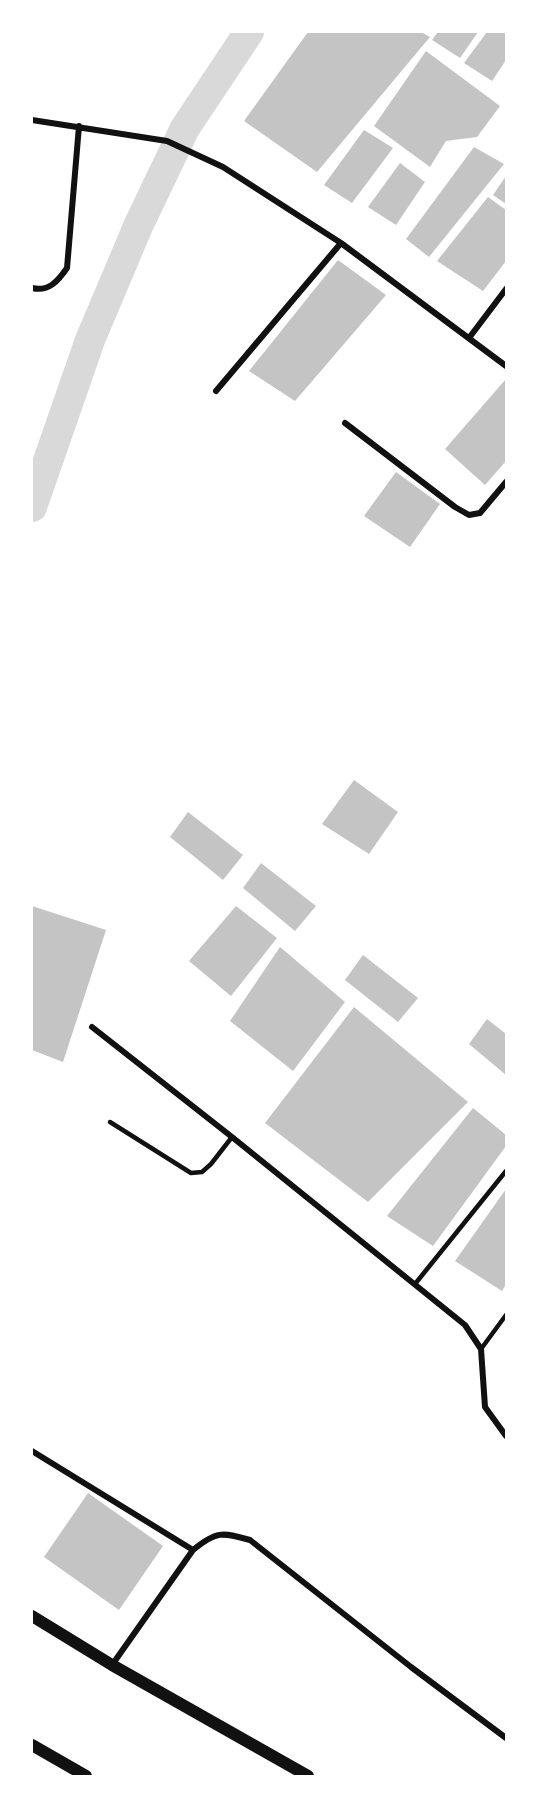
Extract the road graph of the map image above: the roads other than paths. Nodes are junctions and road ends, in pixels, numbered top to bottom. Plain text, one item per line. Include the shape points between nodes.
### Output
1 (32, 120) edge
2 (79, 126) junction
3 (341, 243) junction
4 (32, 288) edge
5 (507, 289) edge
6 (469, 338) junction
7 (507, 366) edge
8 (216, 390) dead end
9 (345, 423) dead end
10 (507, 482) edge
11 (92, 1028) dead end
12 (110, 1122) dead end
13 (232, 1137) junction
14 (507, 1171) edge
15 (415, 1284) junction
16 (507, 1315) edge
17 (481, 1349) junction
18 (507, 1436) edge
19 (32, 1451) edge
20 (193, 1550) junction
21 (32, 1616) edge
22 (112, 1665) junction
23 (507, 1738) edge
24 (33, 1748) edge
25 (86, 1776) edge
26 (308, 1776) edge

1 - 2 street
2 - 3 street via 167,141 223,167
2 - 4 street via 67,268 57,283 40,290
3 - 6 street
3 - 8 street
5 - 6 street
6 - 7 street
9 - 10 street via 469,515 480,513
11 - 13 street
12 - 13 lane via 191,1173 202,1172
13 - 15 street
14 - 15 lane
15 - 17 street via 465,1325
16 - 17 lane
17 - 18 street via 485,1407
19 - 20 street
20 - 22 street
20 - 23 street via 209,1537 229,1534 250,1540
21 - 22 main road
22 - 26 main road
24 - 25 main road

